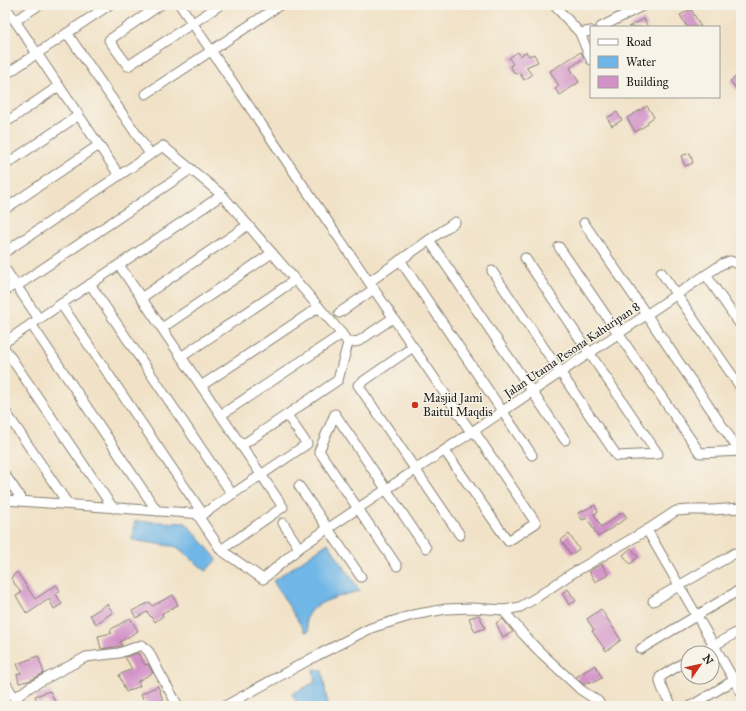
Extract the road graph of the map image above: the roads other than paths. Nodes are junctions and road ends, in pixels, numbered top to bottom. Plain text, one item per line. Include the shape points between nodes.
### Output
1 (39, 5) edge
2 (109, 5) edge
3 (160, 5) edge
4 (180, 5) edge
5 (220, 5) edge
6 (280, 5) edge
7 (554, 5) edge
8 (644, 5) edge
9 (5, 6) edge
10 (15, 21) junction
11 (193, 23) junction
12 (602, 26) edge
13 (590, 31) edge
14 (68, 33) junction
15 (580, 33) junction
16 (211, 51) junction
17 (37, 53) junction
18 (590, 58) edge
19 (6, 72) edge
20 (60, 86) junction
21 (146, 94) dead end
22 (79, 115) junction
23 (5, 123) edge
24 (99, 145) junction
25 (150, 154) junction
26 (5, 165) edge
27 (191, 169) junction
28 (119, 175) junction
29 (222, 195) junction
30 (5, 209) edge
31 (455, 222) dead end
32 (584, 223) dead end
33 (248, 225) junction
34 (429, 240) junction
35 (559, 247) dead end
36 (5, 252) edge
37 (272, 253) junction
38 (525, 258) dead end
39 (400, 260) junction
40 (119, 265) junction
41 (741, 265) edge
42 (5, 269) edge
43 (492, 271) dead end
44 (661, 272) dead end
45 (706, 274) junction
46 (295, 280) junction
47 (90, 284) junction
48 (16, 285) junction
49 (371, 286) junction
50 (5, 291) edge
51 (677, 294) junction
52 (141, 298) junction
53 (61, 304) junction
54 (319, 307) junction
55 (339, 313) dead end
56 (647, 314) junction
57 (393, 318) junction
58 (35, 322) junction
59 (741, 326) edge
60 (162, 328) junction
61 (342, 334) junction
62 (618, 334) junction
63 (5, 342) edge
64 (348, 343) junction
65 (413, 347) junction
66 (5, 349) edge
67 (590, 353) junction
68 (181, 357) junction
69 (561, 372) junction
70 (201, 386) junction
71 (741, 388) edge
72 (532, 392) junction
73 (5, 411) edge
74 (503, 412) junction
75 (287, 414) junction
76 (221, 415) junction
77 (473, 432) junction
78 (565, 440) dead end
79 (242, 446) junction
80 (445, 451) junction
81 (741, 452) edge
82 (532, 455) dead end
83 (416, 470) junction
84 (5, 475) edge
85 (261, 475) junction
86 (299, 486) dead end
87 (386, 490) junction
88 (232, 494) junction
89 (5, 500) edge
90 (23, 501) junction
91 (68, 504) junction
92 (113, 508) junction
93 (741, 508) edge
94 (358, 509) junction
95 (157, 511) junction
96 (200, 514) junction
97 (283, 522) dead end
98 (328, 529) junction
99 (647, 530) junction
100 (460, 535) dead end
101 (299, 548) junction
102 (426, 548) dead end
103 (221, 550) junction
104 (735, 553) dead end
105 (397, 566) dead end
106 (361, 577) dead end
107 (679, 585) junction
108 (741, 589) edge
109 (653, 601) dead end
110 (503, 610) junction
111 (697, 615) junction
112 (741, 630) edge
113 (713, 645) edge
114 (716, 645) edge
115 (641, 649) dead end
116 (720, 654) edge
117 (680, 665) edge
118 (738, 678) edge
119 (5, 682) edge
120 (741, 692) edge
121 (17, 702) edge
122 (178, 706) edge
123 (225, 706) edge
124 (601, 706) edge
125 (672, 706) edge
126 (691, 706) edge

1 - 10 street
2 - 14 street
3 - 11 street via 110,40 128,66
4 - 11 street
5 - 11 street
6 - 16 street
7 - 15 street
8 - 12 street
9 - 10 street
10 - 17 street
11 - 16 street
13 - 15 street
14 - 17 street
14 - 25 street
15 - 18 street
16 - 21 street
16 - 49 street
17 - 19 street
17 - 20 street
20 - 22 street
20 - 23 street
22 - 24 street
22 - 26 street
24 - 28 street
24 - 30 street
25 - 27 street via 163,146
25 - 28 street
27 - 29 street
27 - 48 street
28 - 36 street
29 - 33 street
29 - 40 street
31 - 34 street
32 - 56 street
33 - 37 street
33 - 52 street
34 - 39 street
34 - 72 street
35 - 62 street
37 - 46 street
37 - 60 street
38 - 67 street
39 - 49 street
39 - 74 street
40 - 47 street
40 - 52 street
41 - 45 street, Jalan Utama Pesona Kahuripan 8 via 730,261
42 - 48 street
43 - 69 street
44 - 51 street
45 - 51 street, Jalan Utama Pesona Kahuripan 8
45 - 59 street
46 - 54 street
46 - 68 street
47 - 53 street
47 - 88 street
48 - 50 street
48 - 58 street
49 - 55 street
49 - 57 street
51 - 56 street, Jalan Utama Pesona Kahuripan 8
51 - 71 street
52 - 60 street
53 - 58 street
53 - 96 street
54 - 61 street
54 - 70 street
56 - 62 street, Jalan Utama Pesona Kahuripan 8
56 - 81 street
57 - 64 street via 359,341
57 - 65 street
58 - 63 street
58 - 95 street
60 - 68 street
61 - 64 street
61 - 76 street
62 - 67 street, Jalan Utama Pesona Kahuripan 8
62 - 81 street via 700,453
64 - 75 street via 338,380
65 - 77 street
65 - 83 street via 358,385
66 - 92 street
67 - 69 street, Jalan Utama Pesona Kahuripan 8
67 - 69 street via 658,454 617,456
68 - 70 street
69 - 72 street, Jalan Utama Pesona Kahuripan 8
70 - 76 street
72 - 74 street, Jalan Utama Pesona Kahuripan 8
72 - 78 street
73 - 91 street
74 - 77 street, Jalan Utama Pesona Kahuripan 8
74 - 82 street
75 - 79 street
75 - 85 street via 307,444
76 - 79 street
77 - 80 street, Jalan Utama Pesona Kahuripan 8
77 - 80 street via 536,523 508,541
79 - 85 street
80 - 83 street, Jalan Utama Pesona Kahuripan 8
83 - 87 street, Jalan Utama Pesona Kahuripan 8
83 - 100 street
84 - 90 street
85 - 88 street
85 - 103 street via 283,507
86 - 98 street
87 - 94 street, Jalan Utama Pesona Kahuripan 8
87 - 94 street via 335,414 318,451
87 - 102 street
88 - 96 street
89 - 90 street
90 - 91 street
91 - 92 street
92 - 95 street
93 - 99 street via 676,511
94 - 98 street, Jalan Utama Pesona Kahuripan 8
94 - 105 street
95 - 96 street
96 - 103 street
97 - 101 street
98 - 101 street, Jalan Utama Pesona Kahuripan 8
98 - 106 street
99 - 107 street
99 - 110 street via 520,607
101 - 103 street, Jalan Utama Pesona Kahuripan 8 via 263,580
104 - 107 street
107 - 109 street
107 - 111 street
108 - 111 street
110 - 123 street via 446,609 413,615 371,628
110 - 124 street via 538,650
111 - 113 street
111 - 115 street
112 - 114 street
116 - 118 street
117 - 125 street via 660,677 662,688
118 - 120 street
118 - 126 street
119 - 121 street
121 - 122 street via 30,688 86,657 120,653 142,645 149,652

